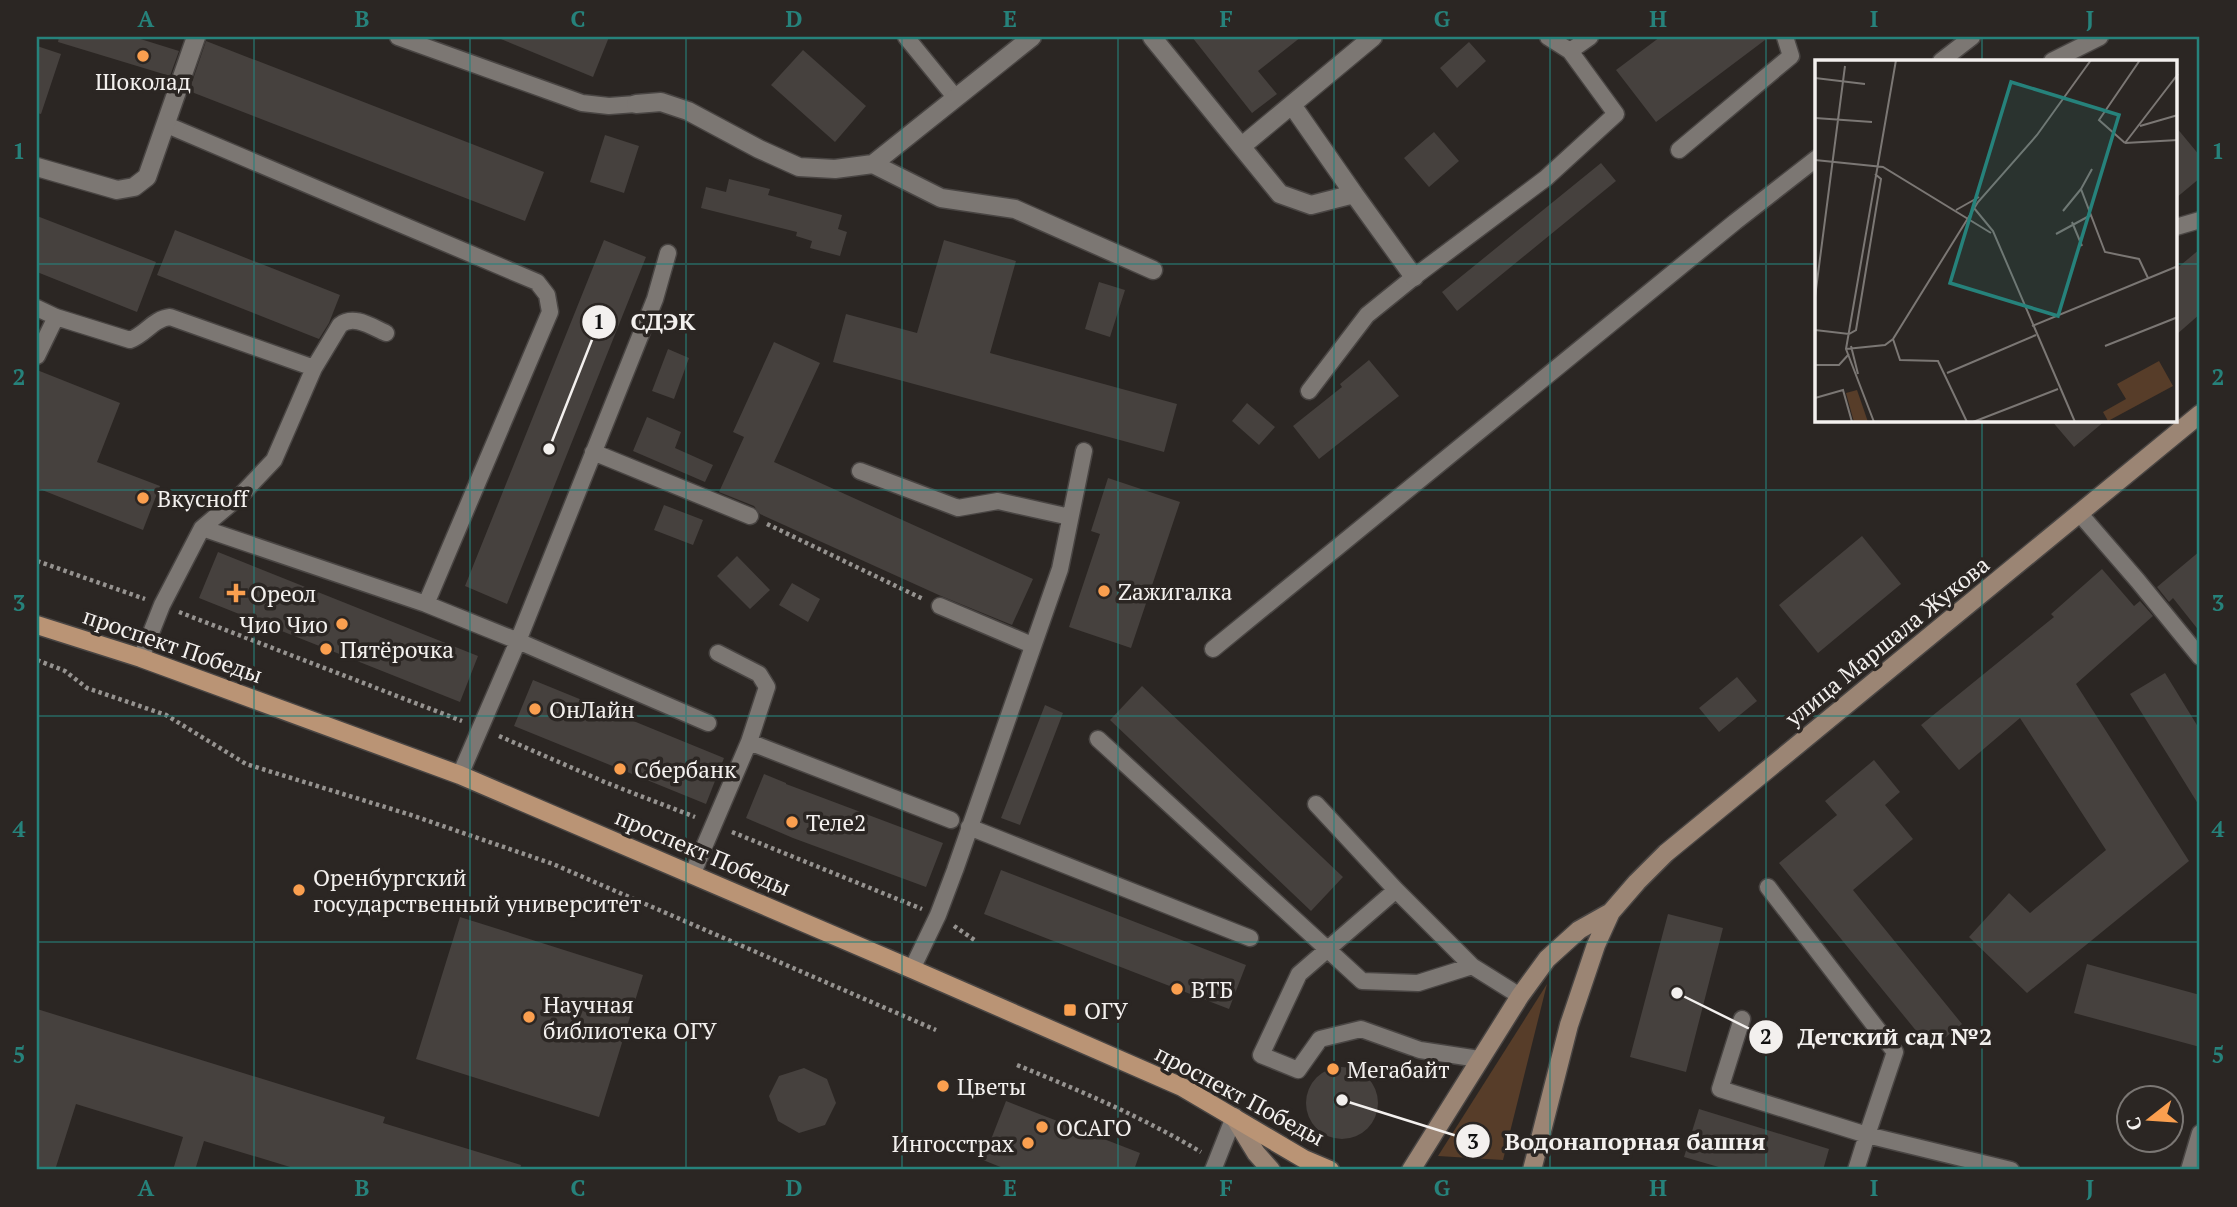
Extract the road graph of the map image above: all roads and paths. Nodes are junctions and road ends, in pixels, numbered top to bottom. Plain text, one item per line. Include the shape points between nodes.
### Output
1 (196, 37) edge
2 (398, 37) edge
3 (906, 37) edge
4 (1032, 37) edge
5 (1152, 37) edge
6 (1373, 37) edge
7 (1548, 37) edge
8 (1590, 37) edge
9 (1786, 37) edge
10 (1972, 37) edge
11 (2100, 37) edge
12 (1570, 51) junction
13 (1942, 60) edge
14 (2054, 60) edge
15 (955, 97) junction
16 (636, 104) joint
17 (1292, 104) junction
18 (167, 125) junction
19 (1242, 146) junction
20 (1679, 150) dead end
21 (1815, 160) edge
22 (873, 164) junction
23 (37, 167) edge
24 (1354, 194) junction
25 (2200, 220) edge
26 (2178, 226) edge
27 (668, 253) dead end
28 (1153, 270) dead end
29 (1414, 277) junction
30 (37, 308) edge
31 (56, 317) junction
32 (386, 333) dead end
33 (37, 356) edge
34 (314, 368) junction
35 (1309, 391) dead end
36 (2200, 414) edge
37 (1084, 451) dead end
38 (593, 452) junction
39 (860, 471) dead end
40 (2080, 514) junction
41 (750, 516) joint
42 (1070, 517) junction
43 (202, 528) junction
44 (37, 561) edge
45 (426, 604) junction
46 (162, 605) junction
47 (940, 606) joint
48 (37, 625) edge
49 (518, 641) junction
50 (1032, 645) junction
51 (1213, 649) dead end
52 (718, 653) dead end
53 (141, 657) junction
54 (2200, 657) edge
55 (37, 660) edge
56 (708, 723) dead end
57 (480, 729) junction
58 (1098, 739) dead end
59 (749, 742) junction
60 (460, 775) junction
61 (1316, 804) dead end
62 (950, 820) dead end
63 (714, 825) junction
64 (969, 827) junction
65 (692, 875) junction
66 (1768, 887) dead end
67 (1396, 890) junction
68 (1611, 912) junction
69 (937, 915) junction
70 (1250, 938) dead end
71 (976, 941) dead end
72 (1328, 950) junction
73 (1472, 966) junction
74 (912, 969) junction
75 (1520, 996) junction
76 (1742, 1019) dead end
77 (936, 1030) dead end
78 (1479, 1059) junction
79 (1017, 1065) dead end
80 (1234, 1117) junction
81 (2200, 1133) edge
82 (1867, 1135) junction
83 (1215, 1166) edge
84 (1271, 1170) edge
85 (1330, 1170) edge
86 (1411, 1170) edge
87 (1532, 1170) edge
88 (1856, 1170) edge
89 (2011, 1170) edge
90 (2189, 1170) edge

1 - 18 street
2 - 16 lane via 582,103
3 - 15 lane
4 - 15 street
5 - 19 street
6 - 17 street
7 - 12 lane
8 - 12 lane
9 - 20 lane via 1791,56
10 - 13 lane
11 - 14 lane
12 - 29 lane via 1616,114 1546,178
15 - 22 street
16 - 22 street via 661,102 688,111 799,167
17 - 19 street
17 - 24 street
18 - 23 street via 147,177 134,187 117,190
18 - 45 lane via 537,282 547,295 550,312
19 - 24 street via 1280,194 1311,205
21 - 51 lane
22 - 28 street via 941,198 1015,209
24 - 29 street
25 - 26 lane
27 - 38 lane via 655,299
29 - 35 lane via 1367,316
30 - 31 lane
31 - 33 lane
31 - 34 lane via 130,340 156,320 170,317
32 - 34 lane via 346,320
34 - 43 lane via 274,460
36 - 40 main road, улица Маршала Жукова
37 - 42 lane
38 - 41 lane
38 - 49 lane
39 - 42 lane via 958,508 998,501
40 - 54 lane
40 - 68 main road, улица Маршала Жукова via 1666,853
41 - 47 path
42 - 50 lane via 1060,569
43 - 45 lane
43 - 46 lane
44 - 46 path
45 - 49 lane
46 - 53 lane
46 - 57 path
47 - 50 lane
48 - 53 main road, проспект Победы
49 - 56 lane
49 - 57 lane
50 - 64 lane
52 - 59 lane via 759,674 767,687
53 - 60 main road, проспект Победы
55 - 77 path via 65,671 87,688 166,715 246,764 553,864
57 - 60 lane
57 - 63 path
58 - 72 lane
59 - 62 lane
59 - 63 lane
60 - 65 main road, проспект Победы
61 - 67 lane
63 - 65 lane
63 - 69 path
64 - 69 lane
64 - 70 lane
65 - 74 main road, проспект Победы
66 - 82 lane via 1895,1052
67 - 72 lane
67 - 73 lane
68 - 75 main road, улица Маршала Жукова via 1579,930 1547,959
68 - 87 main road, улица Маршала Жукова via 1569,1025
69 - 71 path
69 - 74 lane
72 - 73 lane via 1362,981 1418,983
72 - 78 lane via 1299,974 1261,1055 1298,1070 1320,1039 1361,1028 1420,1050
73 - 75 lane
74 - 80 main road, проспект Победы via 1182,1087
75 - 78 main road, улица Маршала Жукова
76 - 82 lane via 1720,1089
78 - 86 main road, улица Маршала Жукова
79 - 83 path via 1161,1128
80 - 83 lane
80 - 84 main road
80 - 85 main road, проспект Победы
81 - 90 lane
82 - 88 lane
82 - 89 lane

